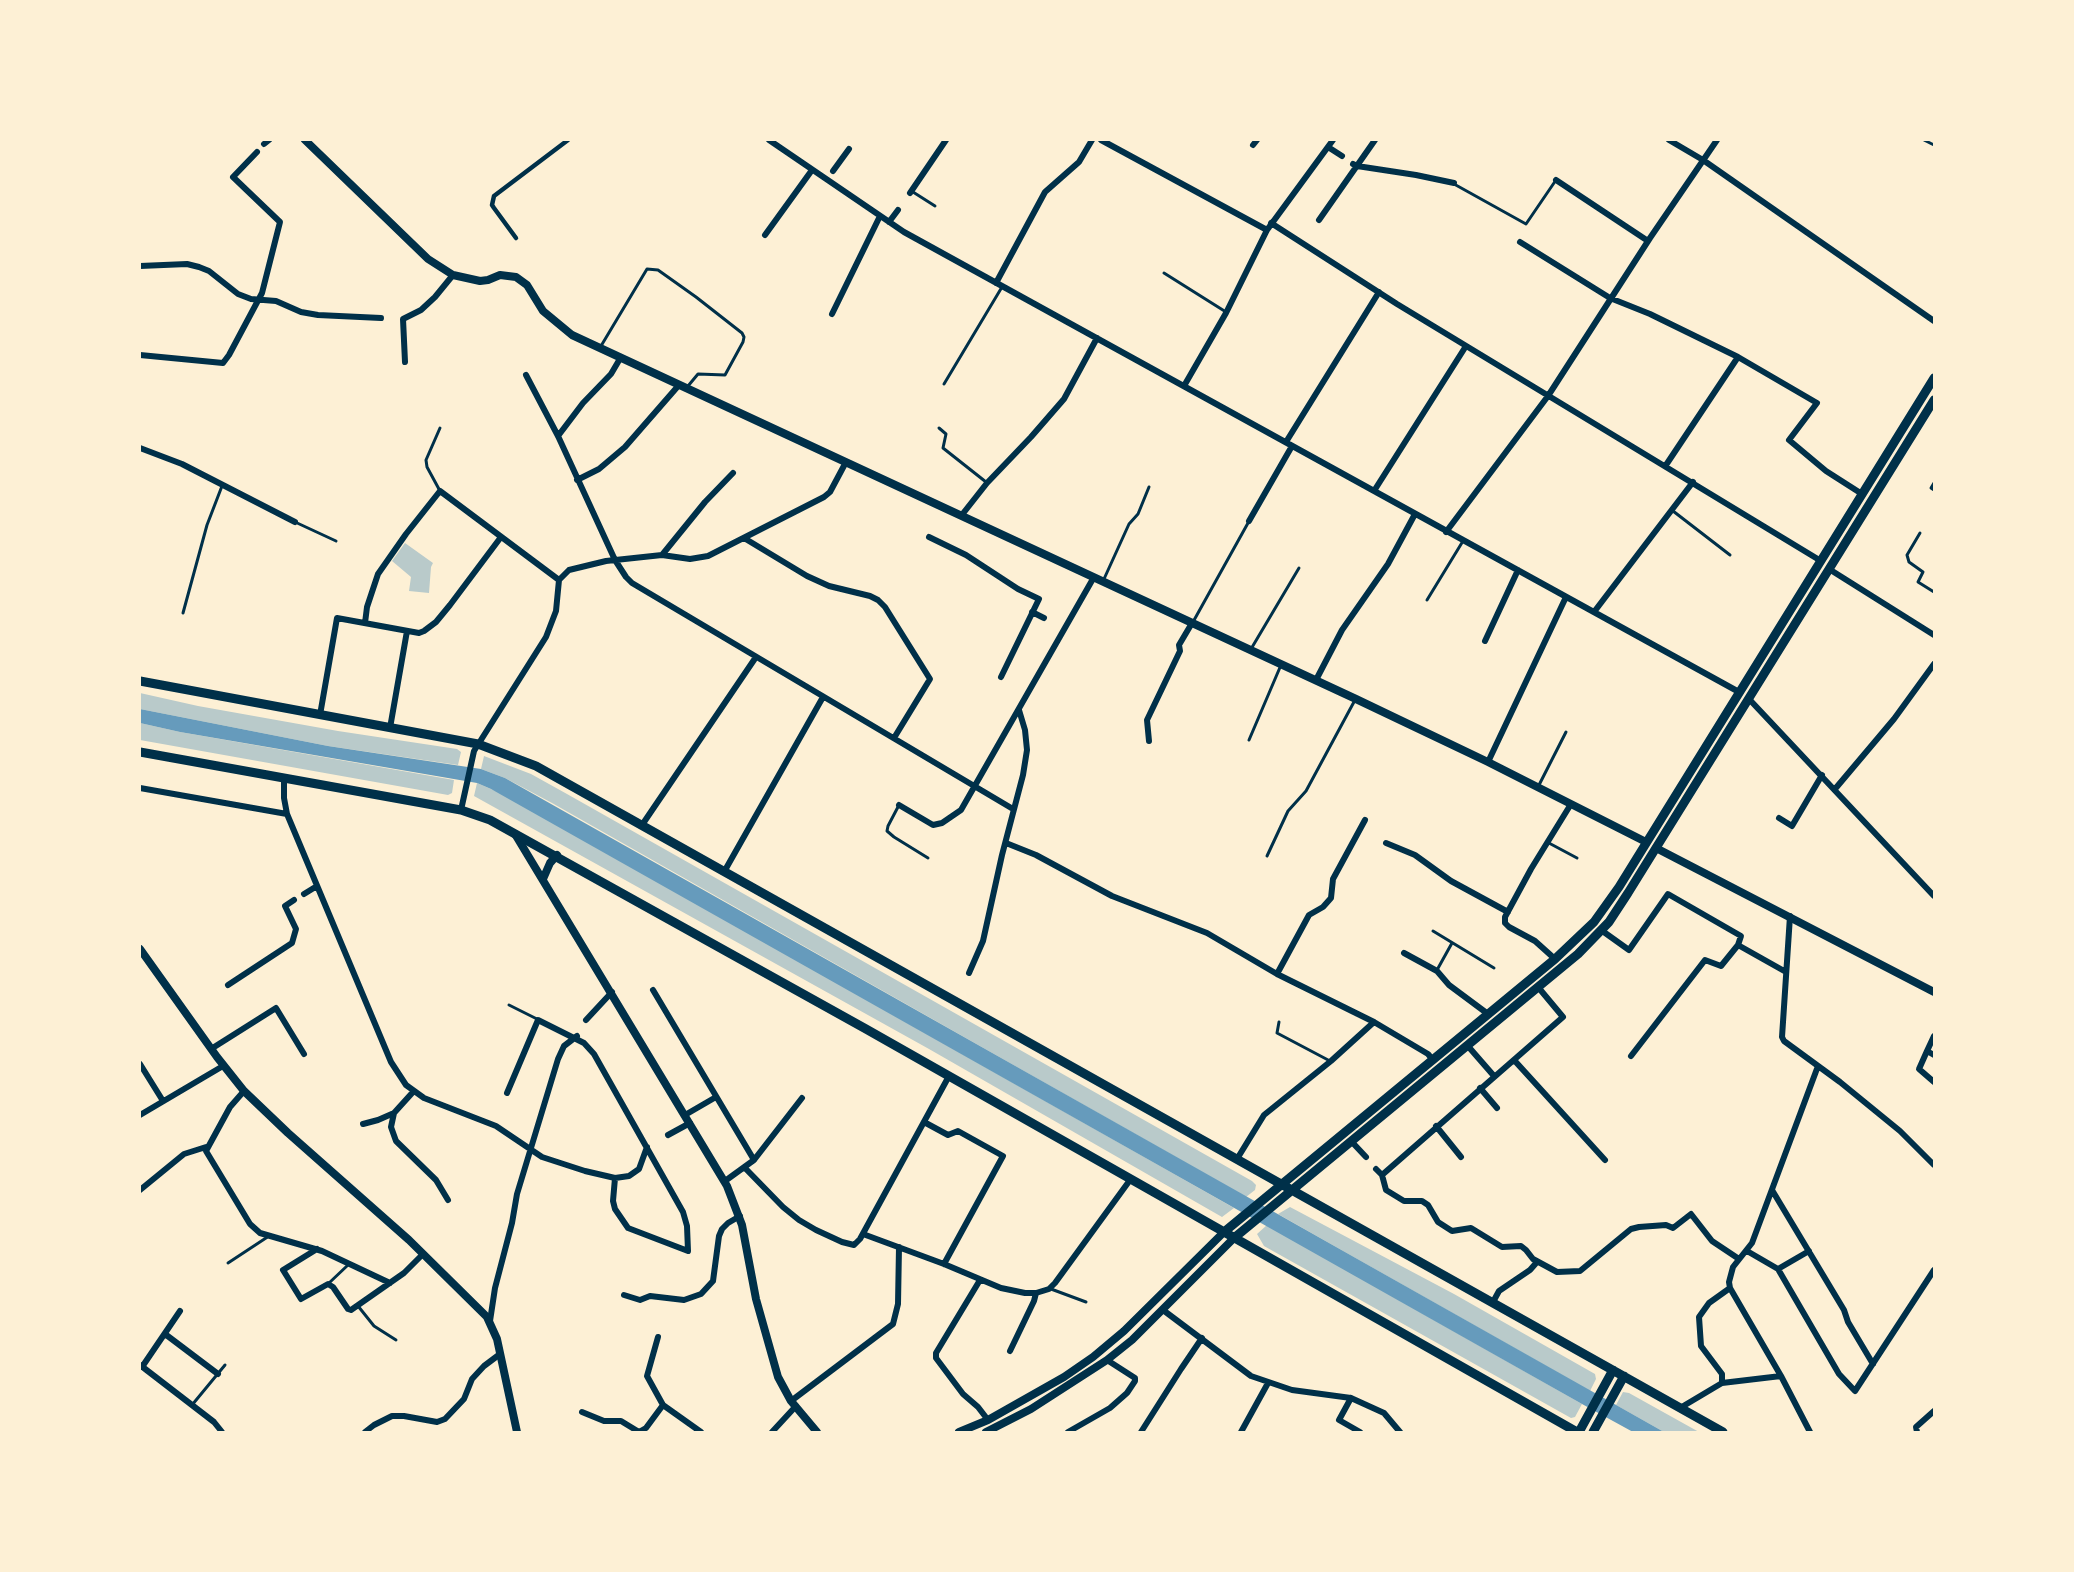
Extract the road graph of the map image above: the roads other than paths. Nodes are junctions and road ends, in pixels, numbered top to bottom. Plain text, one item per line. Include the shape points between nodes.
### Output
1 (568, 140) edge
2 (768, 140) edge
3 (946, 140) edge
4 (1092, 140) edge
5 (1101, 140) edge
6 (1333, 140) edge
7 (1374, 140) edge
8 (1670, 140) edge
9 (1717, 140) edge
10 (1924, 140) edge
11 (308, 141) edge
12 (1935, 145) edge
13 (1328, 147) junction
14 (849, 149) dead end
15 (257, 152) dead end
16 (1342, 156) dead end
17 (1703, 160) junction
18 (1355, 165) junction
19 (812, 170) junction
20 (829, 176) junction
21 (1556, 180) joint
22 (1454, 183) joint
23 (910, 192) joint
24 (935, 207) dead end
25 (898, 210) dead end
26 (880, 216) junction
27 (1319, 220) dead end
28 (889, 222) junction
29 (1271, 223) junction
30 (1267, 230) junction
31 (765, 234) dead end
32 (516, 238) dead end
33 (1648, 241) junction
34 (1520, 242) dead end
35 (140, 266) edge
36 (1164, 273) dead end
37 (453, 275) junction
38 (999, 285) junction
39 (1379, 292) junction
40 (1610, 298) junction
41 (259, 299) junction
42 (1226, 313) junction
43 (832, 314) dead end
44 (381, 318) dead end
45 (1935, 321) edge
46 (1097, 338) junction
47 (1466, 346) junction
48 (600, 348) junction
49 (140, 355) edge
50 (621, 357) junction
51 (1738, 357) junction
52 (405, 362) dead end
53 (526, 375) dead end
54 (1935, 378) edge
55 (944, 384) dead end
56 (683, 386) junction
57 (1184, 386) junction
58 (1548, 396) junction
59 (1935, 400) edge
60 (440, 428) dead end
61 (939, 428) dead end
62 (558, 436) junction
63 (1286, 442) junction
64 (1292, 446) junction
65 (140, 448) edge
66 (846, 462) junction
67 (1666, 465) junction
68 (733, 473) dead end
69 (577, 480) junction
70 (1693, 482) junction
71 (987, 483) junction
72 (1935, 483) edge
73 (223, 484) junction
74 (1149, 487) dead end
75 (440, 490) junction
76 (1935, 490) edge
77 (1374, 491) junction
78 (1862, 494) junction
79 (1672, 510) junction
80 (1415, 514) junction
81 (961, 516) junction
82 (1249, 521) joint
83 (296, 522) joint
84 (1446, 532) junction
85 (1920, 533) dead end
86 (501, 537) junction
87 (928, 537) dead end
88 (744, 538) junction
89 (336, 541) dead end
90 (1463, 541) junction
91 (662, 555) junction
92 (1730, 555) dead end
93 (615, 560) junction
94 (1821, 561) junction
95 (1299, 568) dead end
96 (1829, 569) junction
97 (1518, 570) junction
98 (1094, 577) junction
99 (559, 580) junction
100 (1104, 581) junction
101 (1935, 592) edge
102 (1566, 597) junction
103 (1427, 600) dead end
104 (1032, 612) junction
105 (1594, 612) junction
106 (183, 613) dead end
107 (1044, 618) dead end
108 (365, 623) junction
109 (1192, 623) junction
110 (1058, 625) dead end
111 (1065, 628) junction
112 (407, 631) junction
113 (1935, 634) edge
114 (1485, 641) dead end
115 (1250, 649) junction
116 (756, 657) junction
117 (1935, 663) edge
118 (1282, 664) junction
119 (1001, 676) dead end
120 (140, 681) edge
121 (1316, 681) junction
122 (1739, 692) junction
123 (823, 697) junction
124 (1356, 699) junction
125 (1749, 699) junction
126 (1019, 710) junction
127 (320, 715) junction
128 (390, 728) junction
129 (1566, 732) dead end
130 (894, 738) junction
131 (1149, 741) dead end
132 (1249, 741) dead end
133 (478, 744) junction
134 (140, 752) edge
135 (1488, 762) junction
136 (1821, 775) junction
137 (284, 778) junction
138 (975, 787) junction
139 (1538, 787) junction
140 (140, 788) edge
141 (1835, 789) junction
142 (1571, 804) junction
143 (899, 805) joint
144 (1014, 809) junction
145 (461, 810) junction
146 (287, 814) junction
147 (1779, 818) dead end
148 (1365, 820) dead end
149 (642, 825) junction
150 (514, 832) junction
151 (1547, 842) junction
152 (1646, 842) junction
153 (1006, 843) junction
154 (1386, 843) dead end
155 (1656, 848) junction
156 (556, 855) junction
157 (1267, 856) dead end
158 (928, 858) dead end
159 (1577, 858) dead end
160 (724, 872) junction
161 (543, 879) junction
162 (317, 886) junction
163 (1933, 891) edge
164 (304, 894) dead end
165 (294, 900) dead end
166 (1508, 912) junction
167 (1790, 916) junction
168 (1601, 930) junction
169 (1433, 931) dead end
170 (1452, 943) junction
171 (1738, 945) junction
172 (140, 949) edge
173 (1404, 953) dead end
174 (1555, 959) junction
175 (1494, 968) dead end
176 (1437, 970) junction
177 (1786, 972) junction
178 (969, 973) dead end
179 (1277, 974) junction
180 (228, 985) dead end
181 (1538, 987) junction
182 (653, 990) dead end
183 (612, 992) junction
184 (1935, 993) edge
185 (509, 1005) dead end
186 (1488, 1014) junction
187 (538, 1020) junction
188 (586, 1020) dead end
189 (1279, 1022) dead end
190 (1374, 1022) junction
191 (576, 1036) junction
192 (1935, 1036) edge
193 (1467, 1045) junction
194 (211, 1049) junction
195 (1927, 1051) junction
196 (304, 1054) dead end
197 (1935, 1055) edge
198 (1630, 1056) dead end
199 (1514, 1059) junction
200 (1433, 1060) junction
201 (1331, 1061) junction
202 (140, 1064) edge
203 (224, 1066) junction
204 (1818, 1066) junction
205 (1494, 1076) junction
206 (949, 1077) junction
207 (1935, 1082) edge
208 (1480, 1088) junction
209 (244, 1091) junction
210 (413, 1092) junction
211 (507, 1093) dead end
212 (716, 1096) junction
213 (802, 1098) dead end
214 (163, 1101) junction
215 (1497, 1108) dead end
216 (394, 1113) junction
217 (140, 1115) edge
218 (688, 1119) junction
219 (924, 1122) junction
220 (363, 1125) dead end
221 (1436, 1126) junction
222 (668, 1135) dead end
223 (1351, 1142) junction
224 (649, 1146) junction
225 (206, 1147) junction
226 (531, 1149) junction
227 (1366, 1157) dead end
228 (1461, 1157) dead end
229 (1237, 1159) junction
230 (754, 1160) junction
231 (1605, 1160) dead end
232 (1935, 1165) edge
233 (745, 1168) junction
234 (1376, 1169) dead end
235 (1382, 1175) junction
236 (615, 1178) junction
237 (1130, 1180) junction
238 (725, 1181) junction
239 (1282, 1184) junction
240 (140, 1190) edge
241 (1292, 1190) junction
242 (1772, 1190) junction
243 (448, 1200) dead end
244 (740, 1216) junction
245 (1224, 1232) junction
246 (863, 1234) junction
247 (270, 1236) junction
248 (1234, 1238) junction
249 (900, 1247) junction
250 (317, 1249) junction
251 (1747, 1251) junction
252 (1809, 1251) junction
253 (423, 1254) junction
254 (1739, 1260) junction
255 (1537, 1262) junction
256 (228, 1263) dead end
257 (349, 1264) junction
258 (944, 1264) junction
259 (1778, 1269) junction
260 (1935, 1270) edge
261 (980, 1280) junction
262 (390, 1283) junction
263 (328, 1284) junction
264 (1049, 1288) junction
265 (1730, 1288) junction
266 (1036, 1293) junction
267 (624, 1295) dead end
268 (1086, 1302) dead end
269 (1493, 1302) junction
270 (358, 1306) junction
271 (1163, 1310) junction
272 (180, 1311) dead end
273 (490, 1322) junction
274 (165, 1334) junction
275 (658, 1337) dead end
276 (1203, 1338) junction
277 (396, 1340) dead end
278 (1010, 1351) dead end
279 (500, 1354) junction
280 (1107, 1360) junction
281 (225, 1365) dead end
282 (1872, 1365) junction
283 (141, 1366) edge
284 (1613, 1370) junction
285 (218, 1374) junction
286 (1624, 1376) junction
287 (1781, 1376) junction
288 (1268, 1383) junction
289 (1722, 1383) junction
290 (1352, 1398) junction
291 (794, 1403) junction
292 (192, 1405) junction
293 (663, 1405) junction
294 (1680, 1408) junction
295 (1935, 1411) edge
296 (582, 1412) dead end
297 (988, 1420) junction
298 (1594, 1431) edge
299 (222, 1432) edge
300 (365, 1432) edge
301 (517, 1432) edge
302 (701, 1432) edge
303 (772, 1432) edge
304 (817, 1432) edge
305 (959, 1432) edge
306 (986, 1432) edge
307 (1068, 1432) edge
308 (1141, 1432) edge
309 (1241, 1432) edge
310 (1360, 1432) edge
311 (1400, 1432) edge
312 (1578, 1432) edge
313 (1723, 1432) edge
314 (1810, 1432) edge
315 (1917, 1432) edge

1 - 32 street via 494,196 492,205
2 - 19 street
3 - 23 street
4 - 38 street via 1079,162 1045,192
5 - 30 street
6 - 13 street
7 - 18 street
8 - 17 street
9 - 17 street
10 - 12 lane
11 - 37 main road via 428,259
13 - 16 street
13 - 29 street
14 - 20 street
15 - 41 street via 233,177 280,222
17 - 33 street
17 - 45 street
18 - 22 street
18 - 27 street
19 - 20 street
19 - 31 street
20 - 26 street
21 - 22 lane via 1526,225
21 - 33 street
23 - 24 lane
25 - 28 street
26 - 28 street
26 - 43 street
28 - 38 street
29 - 30 street
29 - 39 street
30 - 42 street
33 - 40 street
34 - 40 street
35 - 41 street via 199,267 244,297
36 - 42 lane
37 - 48 main road via 475,280 511,275 524,282 543,311 557,323
37 - 52 street via 421,310 403,319
38 - 46 street
38 - 55 lane
39 - 47 street
39 - 63 street
40 - 51 street
40 - 58 street
41 - 44 street via 318,315
41 - 49 street via 223,363
42 - 57 street
46 - 57 street
46 - 71 street via 1064,399
47 - 58 street
47 - 77 street
48 - 50 main road
48 - 56 lane via 647,269 658,270 744,337 725,375 698,374
50 - 56 main road
50 - 62 street
51 - 67 street
51 - 78 street via 1817,403 1789,440
53 - 62 street
54 - 78 main road
56 - 66 main road
56 - 69 street via 625,447 599,469
57 - 63 street
58 - 67 street
58 - 84 street
59 - 96 main road
60 - 75 lane via 426,460
61 - 71 lane via 946,434 943,448
62 - 69 street
63 - 64 street
64 - 77 street
64 - 82 street
65 - 73 street
66 - 81 main road
66 - 88 street via 824,497
67 - 70 street
68 - 91 street
69 - 93 street
70 - 79 street
70 - 94 street
71 - 81 street
72 - 76 lane via 1931,488
73 - 83 street
73 - 106 lane via 207,525
74 - 100 lane
75 - 86 street
75 - 108 street via 378,574
77 - 80 street
78 - 94 main road
79 - 92 lane
79 - 105 street
80 - 84 street
80 - 121 street via 1388,564 1342,630
81 - 98 main road
82 - 109 lane
83 - 89 lane
84 - 90 street
85 - 101 lane via 1907,555 1909,562 1923,572 1918,582
86 - 99 street
86 - 112 street via 436,622 424,631
87 - 104 street via 1039,599
88 - 91 street via 699,558
88 - 130 street via 807,576 870,596 885,608 930,679
90 - 97 street
90 - 103 lane
91 - 93 street
93 - 99 street via 569,570
93 - 116 street via 632,583
94 - 122 main road
95 - 115 lane
96 - 113 street
96 - 125 main road
97 - 102 street
97 - 114 street
98 - 100 main road
98 - 111 street
99 - 133 street via 556,611 546,638
100 - 109 main road
102 - 105 street
102 - 135 street
104 - 107 street
104 - 119 street
105 - 122 street
108 - 112 street
108 - 127 street via 337,618
109 - 115 main road
109 - 131 street via 1147,720
110 - 111 street
111 - 126 street
112 - 128 street
115 - 118 main road
116 - 123 street
116 - 149 street
117 - 141 street
118 - 121 main road
118 - 132 lane
120 - 127 main road
121 - 124 main road
122 - 152 main road
123 - 130 street
123 - 160 street
124 - 135 main road
124 - 157 lane via 1306,791 1288,811
125 - 136 street
125 - 155 main road
126 - 138 street
126 - 144 street via 1027,750
127 - 128 main road
128 - 133 main road
129 - 139 lane
130 - 138 street
133 - 145 street
133 - 149 main road via 560,778
134 - 137 main road
135 - 139 main road
136 - 141 street
136 - 147 street via 1792,826
137 - 145 main road
137 - 146 street
138 - 143 street via 961,810 938,825
138 - 144 street
139 - 142 main road
140 - 146 street
141 - 163 street
142 - 151 street
142 - 152 main road
143 - 158 lane via 887,831
144 - 153 street
145 - 150 main road
146 - 162 street
148 - 179 street via 1333,879 1331,898 1308,915
149 - 160 main road
150 - 156 main road
150 - 161 main road
151 - 159 lane
151 - 166 street
152 - 155 main road
152 - 174 main road via 1603,911
153 - 178 street via 983,941
153 - 179 street via 1112,896 1207,933
154 - 166 street via 1415,855 1451,881
155 - 167 main road
155 - 168 main road
156 - 161 main road
156 - 206 main road
160 - 229 main road
161 - 183 main road
162 - 164 street
162 - 210 street via 391,1062
165 - 180 street via 285,906 296,929 292,943
166 - 174 street via 1505,923
167 - 177 street
167 - 184 main road
168 - 171 street via 1629,950 1668,894 1741,936
168 - 181 main road
169 - 170 lane
170 - 175 lane
170 - 176 lane
171 - 177 street
171 - 198 street via 1721,966 1705,960
172 - 194 street
173 - 176 street
174 - 186 main road
176 - 186 street via 1455,990
177 - 204 street via 1782,1037 1787,1045
179 - 190 street
181 - 193 main road
181 - 199 street via 1563,1017
182 - 212 street
183 - 188 street
183 - 218 main road
185 - 187 lane
186 - 200 main road
187 - 191 street
187 - 211 street
189 - 201 lane via 1277,1033
190 - 200 street
190 - 201 street
191 - 224 street via 594,1054
191 - 226 street via 564,1046 558,1059
192 - 195 street
193 - 205 street
193 - 223 main road
194 - 196 street via 276,1008
194 - 203 street
195 - 197 street
195 - 207 street via 1919,1069
199 - 205 street
199 - 231 street
200 - 239 main road
201 - 229 street via 1264,1115
202 - 214 street
203 - 209 street
203 - 214 street
204 - 232 street
204 - 242 street
205 - 208 street
206 - 219 street
206 - 237 main road
208 - 215 street
208 - 221 street
209 - 225 street
209 - 253 street
210 - 216 street
210 - 226 street via 496,1126
212 - 218 street
212 - 230 street
213 - 230 street
214 - 217 street
216 - 220 street
216 - 243 street via 391,1127 396,1142 436,1180
218 - 222 street
218 - 238 main road
219 - 246 street
219 - 258 street via 948,1135 958,1131 1003,1156
221 - 228 street
221 - 235 street
223 - 227 street
223 - 241 main road
224 - 236 street via 635,1173
224 - 236 street via 682,1212 688,1251 628,1228 615,1209
225 - 240 street via 184,1154
225 - 247 street via 208,1158 250,1224
226 - 236 street via 555,1162
226 - 273 street via 517,1194
229 - 239 main road
230 - 233 street
233 - 238 street
233 - 246 street via 783,1207 816,1230 854,1245
234 - 235 street
235 - 255 street via 1386,1190 1404,1201 1422,1201 1438,1222 1452,1231 1471,1228 1502,1247 1521,1246
237 - 245 main road
237 - 264 street
238 - 244 main road
239 - 241 main road
239 - 245 main road
241 - 248 main road
241 - 269 main road
242 - 251 street
242 - 252 street
244 - 267 street via 722,1229 713,1281 701,1294 684,1300 650,1296 640,1300
244 - 291 main road via 765,1332 778,1377
245 - 248 main road
245 - 297 main road via 1093,1357
246 - 249 street
247 - 250 street
247 - 256 lane
248 - 271 main road
248 - 312 main road
249 - 258 street
249 - 291 street via 898,1304 892,1324
250 - 257 street
250 - 263 street via 283,1270 301,1299
251 - 254 street
251 - 259 street
252 - 259 street
252 - 282 street
253 - 262 street
253 - 273 street
254 - 255 street via 1712,1241 1691,1214 1673,1228 1666,1225 1631,1229 1580,1271 1557,1272
254 - 265 street via 1730,1273
255 - 269 street via 1499,1291
257 - 262 street
257 - 263 lane
258 - 261 street
259 - 282 street via 1846,1383 1855,1391
260 - 282 street
261 - 266 street via 1001,1288
261 - 297 street via 936,1358
262 - 270 street
263 - 270 street via 348,1309
264 - 266 street
264 - 268 lane
265 - 287 street
265 - 289 street via 1709,1302 1699,1317 1701,1346 1722,1374
266 - 278 street
269 - 284 main road
270 - 277 lane via 372,1324
271 - 276 street
271 - 280 main road
272 - 274 street
273 - 279 street
274 - 283 street
274 - 285 street
275 - 293 street via 647,1376
276 - 288 street via 1251,1376
276 - 308 street
279 - 300 street via 472,1378 466,1395 445,1419 437,1422 392,1416
279 - 301 street
280 - 306 main road via 1031,1409
280 - 307 street via 1135,1381 1110,1408
281 - 285 lane
283 - 292 street
284 - 286 main road
284 - 312 main road
285 - 292 lane
286 - 294 main road
286 - 298 main road
287 - 289 street
287 - 314 street
288 - 290 street
288 - 309 street
289 - 294 street
290 - 310 street via 1339,1420
290 - 311 street via 1384,1413
291 - 303 street
291 - 304 main road
292 - 299 street
293 - 296 street via 646,1428 639,1431 621,1421
293 - 302 street
294 - 313 main road
295 - 315 street via 1918,1424
297 - 305 main road

